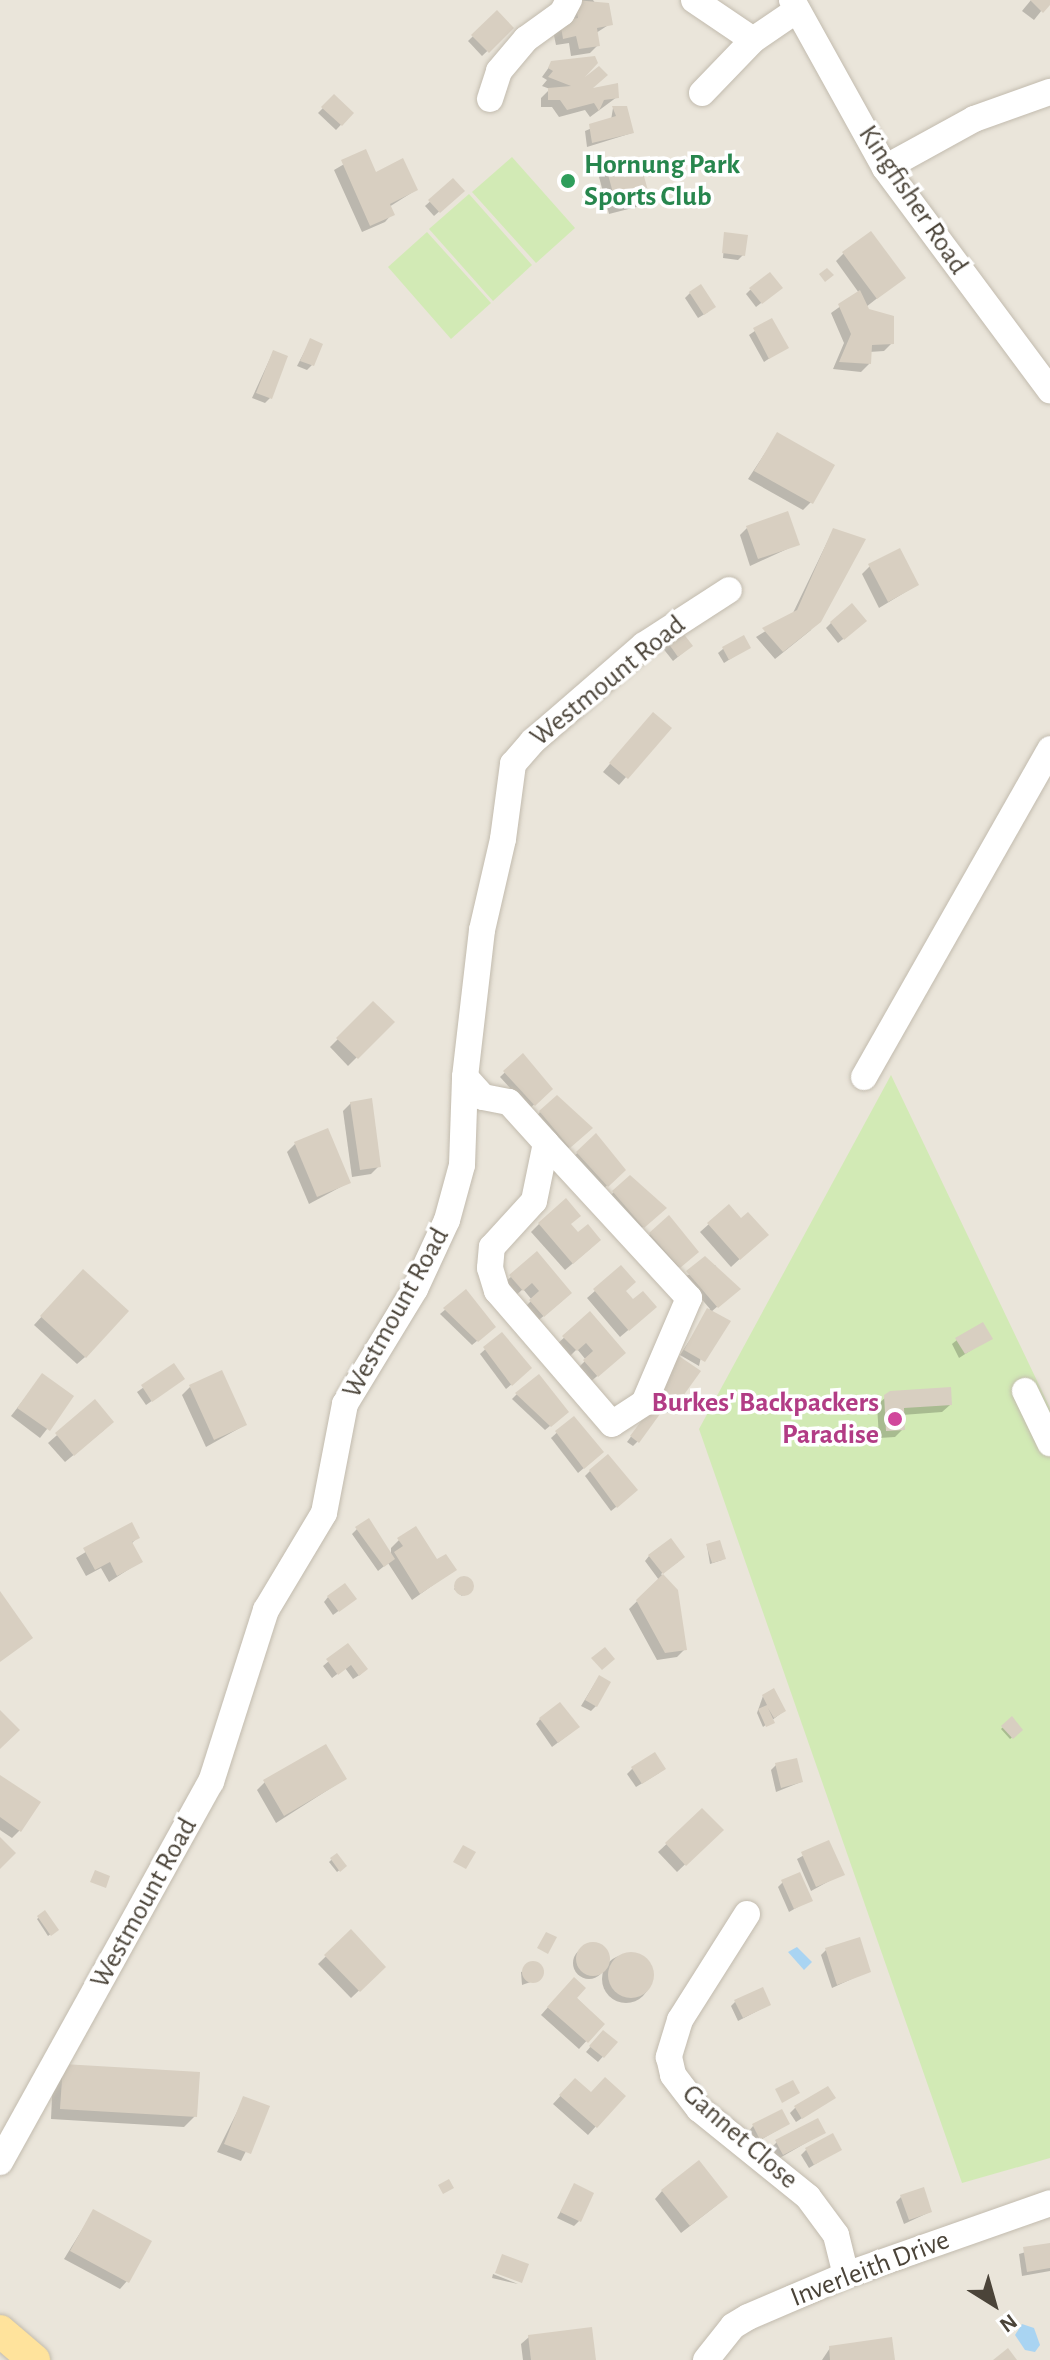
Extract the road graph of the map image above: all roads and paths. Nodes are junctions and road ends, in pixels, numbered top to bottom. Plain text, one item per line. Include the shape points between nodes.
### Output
1 (569, 0) edge
2 (694, 0) edge
3 (794, 5) edge
4 (753, 40) junction
5 (1050, 92) edge
6 (702, 93) dead end
7 (490, 99) dead end
8 (885, 168) junction
9 (1050, 390) edge
10 (729, 590) dead end
11 (1050, 749) edge
12 (465, 1077) junction
13 (864, 1077) dead end
14 (546, 1143) junction
15 (1025, 1391) dead end
16 (1050, 1443) edge
17 (747, 1914) dead end
18 (0, 2162) edge
19 (1050, 2203) edge
20 (846, 2275) junction
21 (0, 2331) edge
22 (34, 2360) edge
23 (706, 2360) edge

1 - 7 street via 562,13 526,39 499,71
2 - 4 street
3 - 4 street
3 - 8 street, Kingfisher Road
4 - 6 street
5 - 8 street via 974,119
8 - 9 street, Kingfisher Road
10 - 12 street, Westmount Road via 644,645 513,764 482,930
11 - 13 street
12 - 14 street via 483,1097 509,1102
12 - 18 street, Westmount Road via 456,1194 415,1289 345,1404 324,1513 266,1610 211,1782
14 - 14 street via 689,1298 644,1403 612,1424 497,1291 490,1268 492,1247 534,1201
15 - 16 street
17 - 20 street, Gannet Close via 680,2020 670,2048 673,2075 699,2109 808,2197 836,2235
19 - 20 street, Inverleith Drive
20 - 23 street, Inverleith Drive via 733,2326
21 - 22 main road

